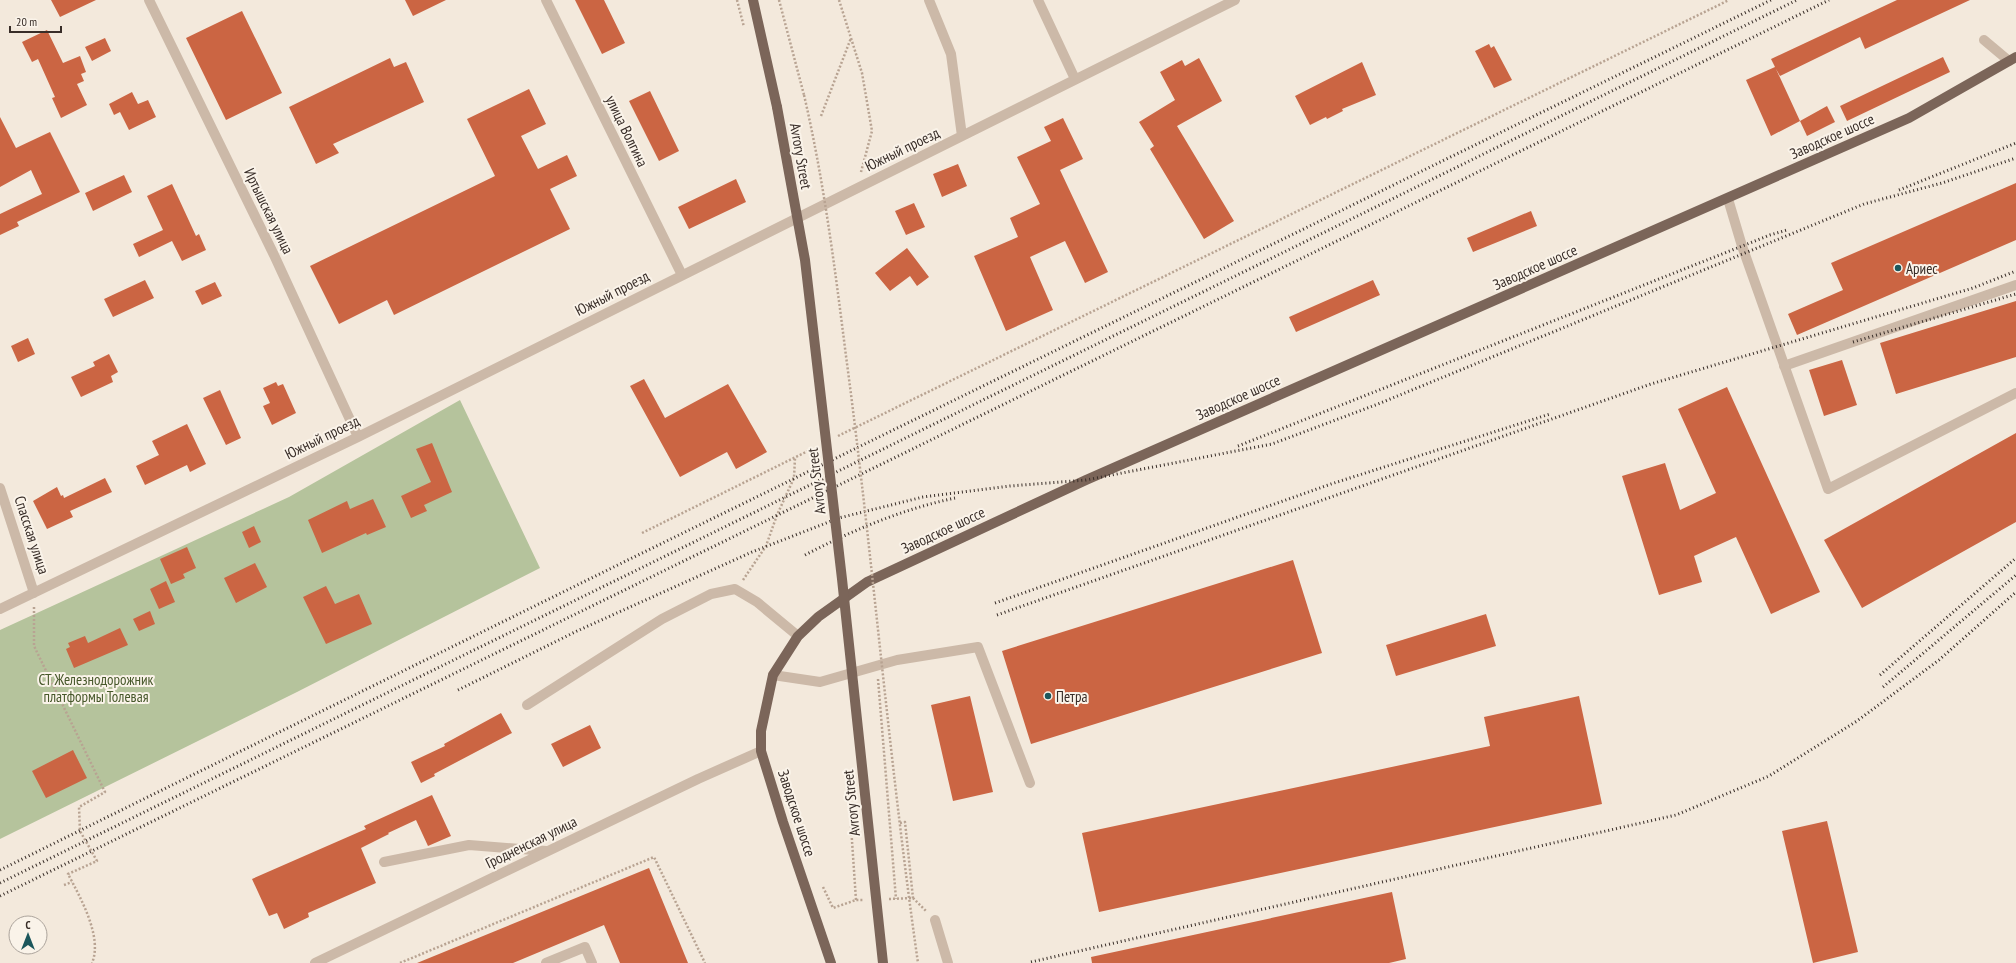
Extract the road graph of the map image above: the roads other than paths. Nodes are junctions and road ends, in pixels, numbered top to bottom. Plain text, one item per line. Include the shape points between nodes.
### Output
1 (149, 0) edge
2 (546, 0) edge
3 (753, 0) edge
4 (929, 0) edge
5 (1038, 0) edge
6 (1235, 0) edge
7 (1984, 40) dead end
8 (2013, 59) edge
9 (1075, 79) junction
10 (962, 136) junction
11 (1728, 199) junction
12 (682, 275) junction
13 (2016, 285) edge
14 (1784, 366) junction
15 (2016, 393) edge
16 (358, 436) junction
17 (0, 488) edge
18 (34, 592) junction
19 (0, 609) edge
20 (798, 636) junction
21 (773, 674) junction
22 (527, 705) dead end
23 (761, 751) junction
24 (1030, 783) dead end
25 (547, 851) junction
26 (384, 862) dead end
27 (935, 920) dead end
28 (315, 963) edge
29 (546, 963) edge
30 (592, 963) edge
31 (831, 963) edge
32 (883, 963) edge
33 (948, 963) edge

1 - 16 street, Иртышская улица via 274,254
2 - 12 street, улица Волгина
3 - 32 main road, Avrory Street, bridge via 777,107 805,260
4 - 10 street via 951,54
5 - 9 street
6 - 9 street, Южный проезд
7 - 8 street
8 - 11 main road, Заводское шоссе via 1909,118
9 - 10 street, Южный проезд
10 - 12 street, Южный проезд
11 - 14 street
11 - 20 main road, Заводское шоссе via 1086,480 867,582 818,617
12 - 16 street, Южный проезд
13 - 14 street
14 - 15 street via 1828,490
16 - 18 street, Южный проезд
17 - 18 street, Спасская улица
18 - 19 street, Южный проезд
20 - 21 main road, Заводское шоссе
20 - 22 street via 757,602 735,589 711,594 662,619
21 - 23 main road, Заводское шоссе via 762,731
21 - 24 street via 820,682 897,660 978,648
23 - 25 street, Гродненская улица
23 - 31 main road, Заводское шоссе
25 - 26 street via 469,845
25 - 28 street, Гродненская улица
27 - 33 street
29 - 30 street via 585,947

